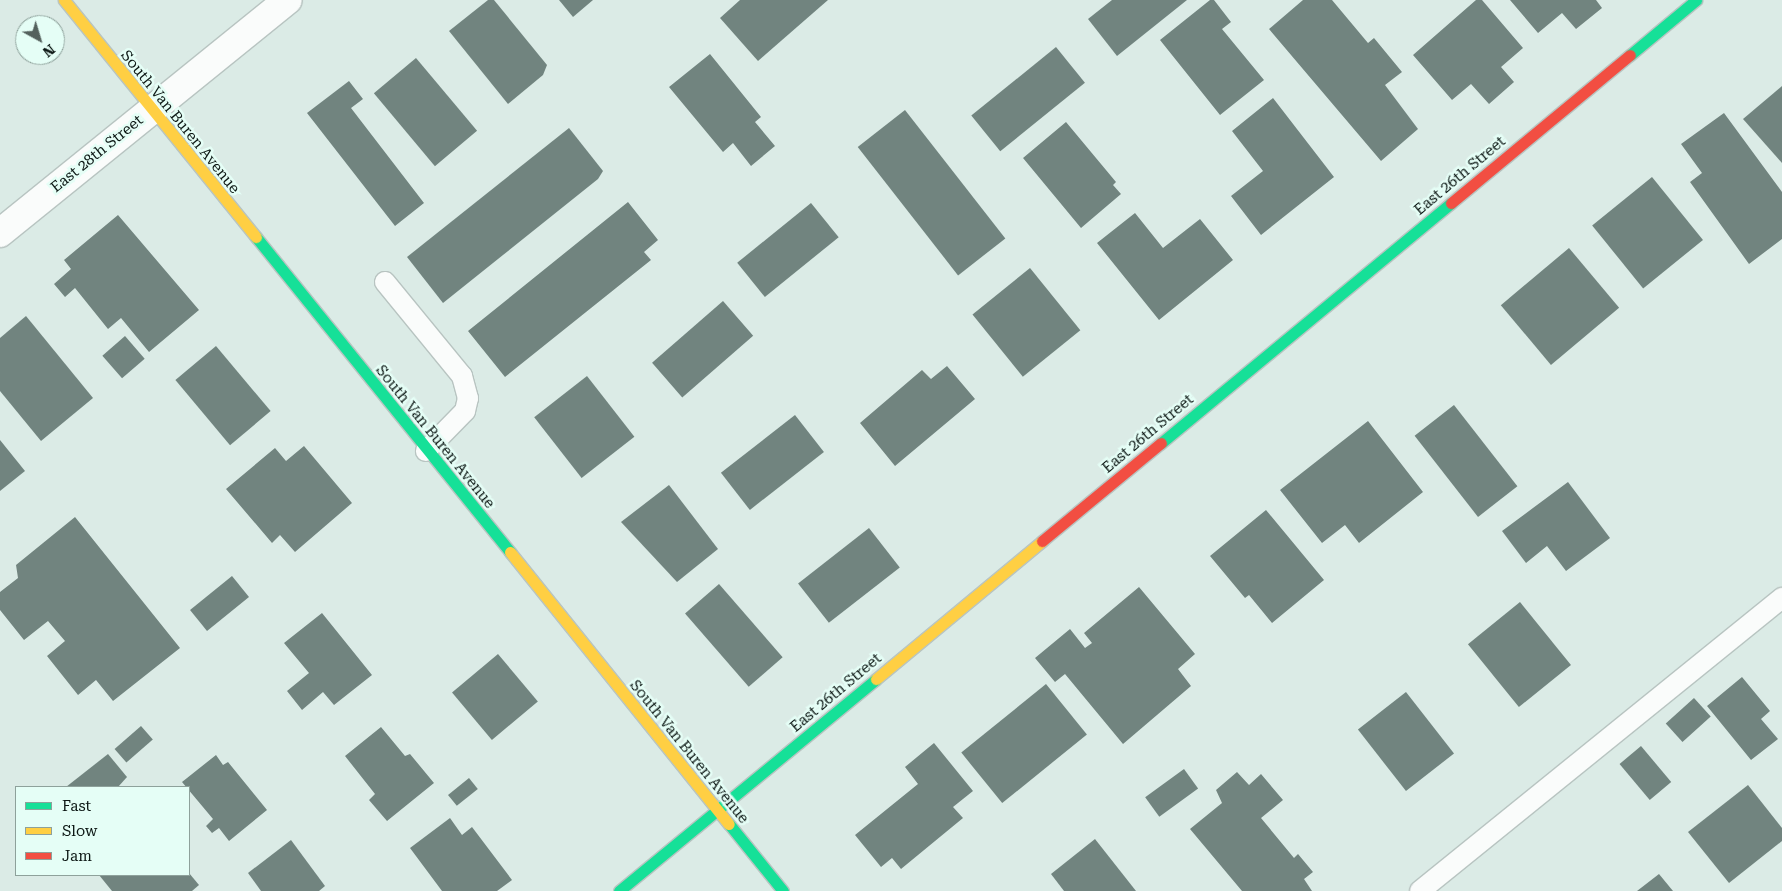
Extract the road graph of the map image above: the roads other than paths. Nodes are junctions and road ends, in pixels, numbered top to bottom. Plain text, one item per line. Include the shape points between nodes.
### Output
1 (64, 0) edge
2 (288, 0) edge
3 (1696, 0) edge
4 (151, 110) junction
5 (0, 233) edge
6 (386, 282) dead end
7 (426, 451) junction
8 (1782, 598) edge
9 (718, 810) junction
10 (619, 891) edge
11 (783, 891) edge
12 (1420, 891) edge

1 - 4 street, South Van Buren Avenue
2 - 4 street, East 28th Street
3 - 9 street, East 26th Street
4 - 5 street, East 28th Street
4 - 7 street, South Van Buren Avenue
6 - 7 lane via 462,376 468,398 465,411
7 - 9 street, South Van Buren Avenue
8 - 12 lane
9 - 10 street, East 26th Street
9 - 11 street, South Van Buren Avenue

